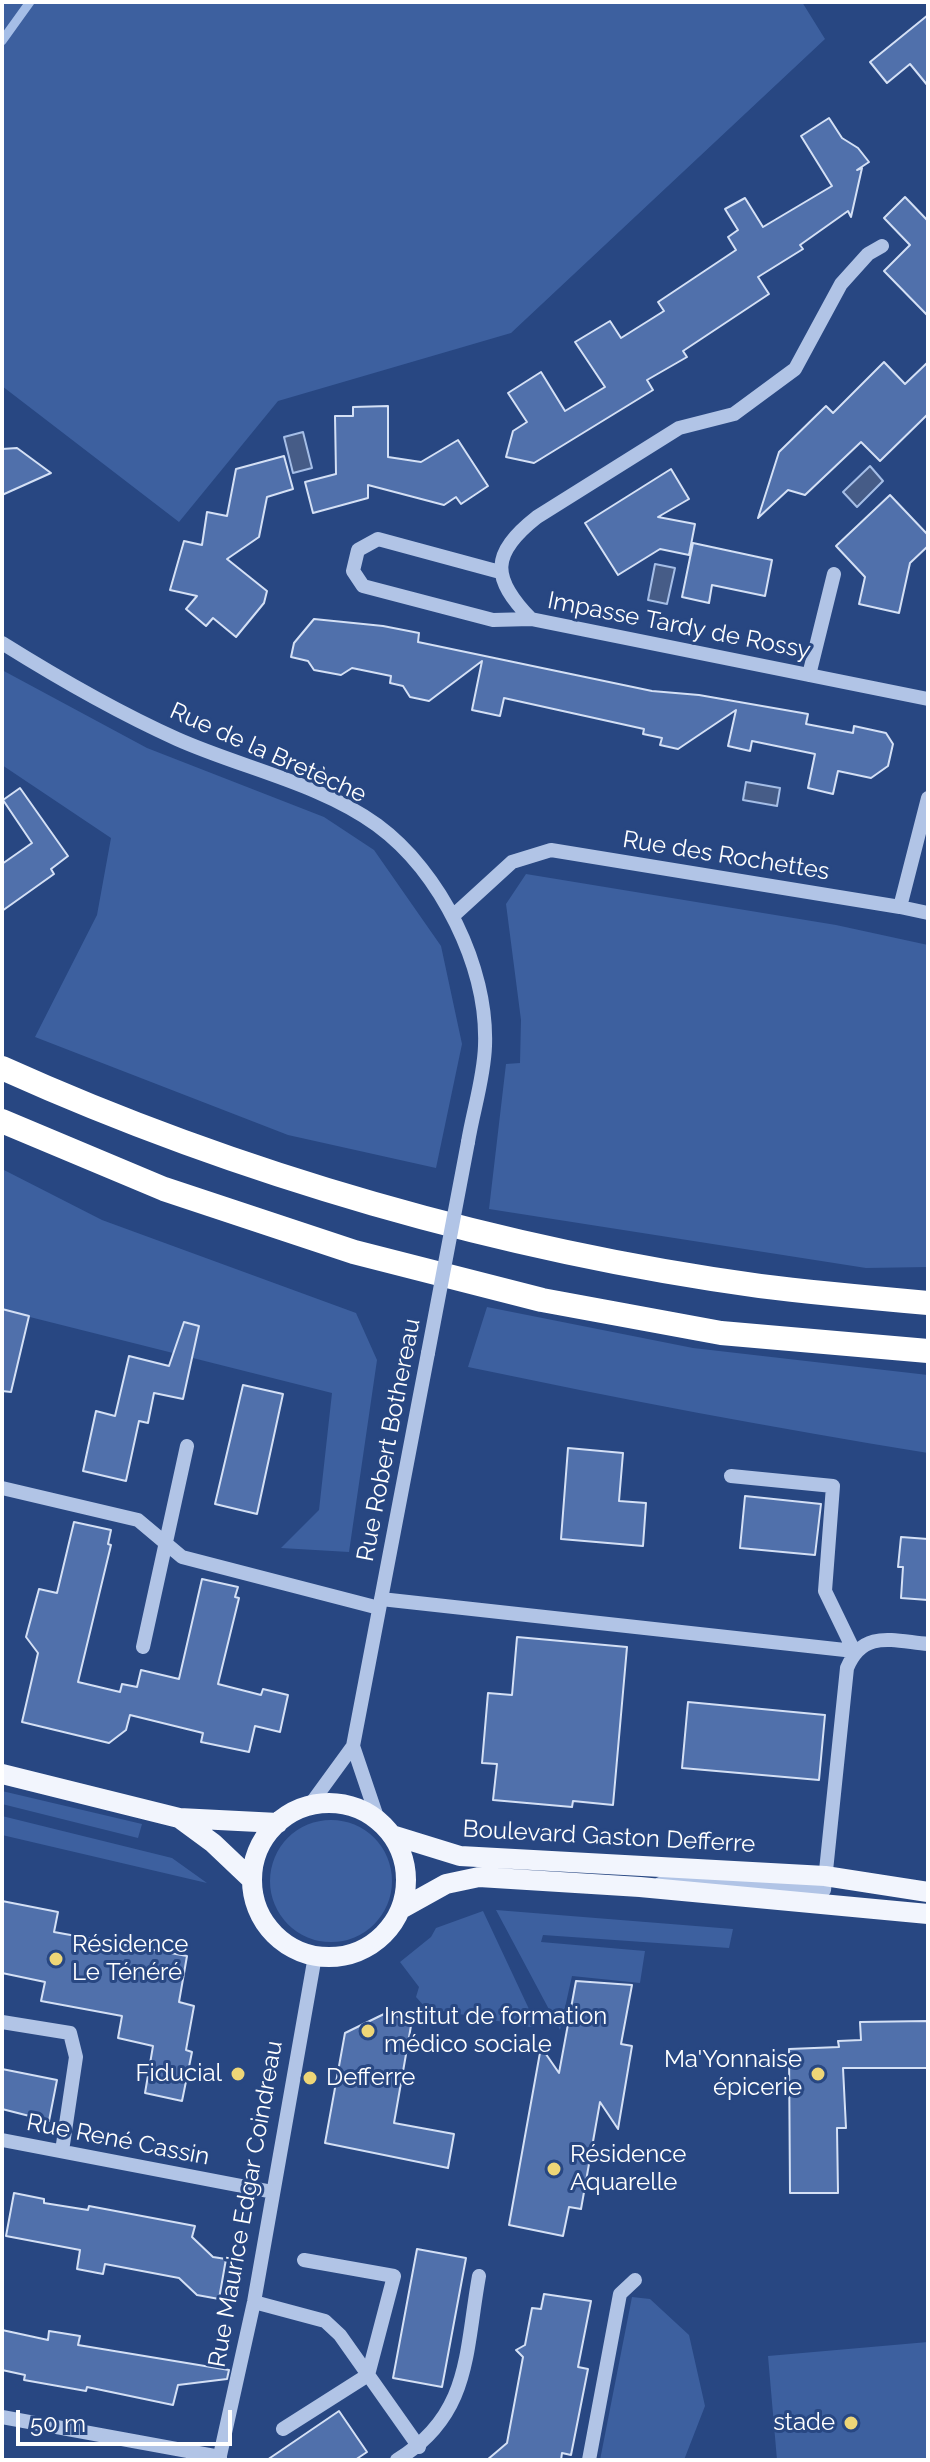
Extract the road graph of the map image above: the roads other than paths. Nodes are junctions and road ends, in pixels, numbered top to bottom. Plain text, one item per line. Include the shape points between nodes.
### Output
1 (882, 246) dead end
2 (500, 572) junction
3 (834, 574) dead end
4 (531, 619) junction
5 (2, 643) edge
6 (809, 675) junction
7 (928, 699) edge
8 (928, 798) edge
9 (900, 907) junction
10 (928, 913) edge
11 (454, 915) junction
12 (2, 1068) edge
13 (2, 1121) edge
14 (468, 1142) joint
15 (928, 1303) edge
16 (928, 1351) edge
17 (187, 1446) dead end
18 (731, 1476) dead end
19 (2, 1488) edge
20 (166, 1542) junction
21 (380, 1604) junction
22 (928, 1644) edge
23 (143, 1647) dead end
24 (854, 1651) junction
25 (353, 1746) junction
26 (2, 1774) edge
27 (310, 1805) junction
28 (179, 1818) junction
29 (278, 1823) junction
30 (385, 1827) junction
31 (825, 1876) junction
32 (252, 1880) junction
33 (640, 1887) junction
34 (928, 1892) edge
35 (401, 1909) junction
36 (928, 1914) edge
37 (315, 1956) junction
38 (2, 2022) edge
39 (2, 2140) edge
40 (62, 2151) junction
41 (273, 2192) junction
42 (304, 2260) dead end
43 (479, 2276) dead end
44 (635, 2280) dead end
45 (254, 2302) junction
46 (368, 2375) junction
47 (2, 2417) edge
48 (283, 2429) dead end
49 (419, 2447) junction
50 (220, 2459) edge
51 (397, 2460) edge
52 (589, 2460) edge

1 - 2 street via 841,284 795,369 734,414 679,428 537,517 503,552
2 - 4 street, Impasse Tardy de Rossy via 509,596
2 - 4 street via 378,539 358,550 353,571 363,586 493,620
3 - 6 street
4 - 6 street, Impasse Tardy de Rossy
5 - 11 street, Rue de la Bretèche via 177,739 321,796 377,825 413,859
6 - 7 street, Impasse Tardy de Rossy
8 - 9 street
9 - 10 street, Rue des Rochettes
9 - 11 street, Rue des Rochettes via 551,850 512,862
11 - 14 street, Rue de la Bretèche via 477,988 485,1046
12 - 15 highway via 185,1142 480,1232 759,1286
13 - 16 highway via 164,1189 354,1252 542,1300 721,1333
14 - 21 street, Rue Robert Bothereau, bridge
17 - 20 street
18 - 24 street via 833,1486 825,1591
19 - 20 street via 138,1520
20 - 21 street via 182,1557
20 - 23 street
21 - 24 street
21 - 25 street, Rue Robert Bothereau
22 - 24 street via 875,1639
24 - 31 street via 847,1668
25 - 27 street, Rue Robert Bothereau
25 - 30 street, Rue Robert Bothereau
26 - 28 main road
27 - 29 main road
27 - 30 main road via 346,1806
28 - 29 main road
28 - 32 main road
29 - 32 main road via 258,1851
30 - 31 main road, Boulevard Gaston Defferre via 460,1856
30 - 35 main road via 406,1871
31 - 33 street, Boulevard Gaston Defferre via 824,1890 687,1879
31 - 34 main road, Boulevard Gaston Defferre
32 - 37 main road via 264,1921 295,1949
33 - 35 main road, Boulevard Gaston Defferre via 463,1878
33 - 36 main road, Boulevard Gaston Defferre
35 - 37 main road via 387,1931 366,1947 342,1956
37 - 41 street, Rue Maurice Edgar Coindreau
38 - 40 street via 70,2033 76,2057
39 - 40 street, Rue René Cassin
40 - 41 street, Rue René Cassin
41 - 45 street, Rue Maurice Edgar Coindreau
42 - 46 street via 394,2276
43 - 49 street via 457,2398
44 - 52 street via 620,2294
45 - 46 street via 325,2321
45 - 50 street, Rue Maurice Edgar Coindreau
46 - 48 street
46 - 49 street
47 - 50 street
49 - 51 street

